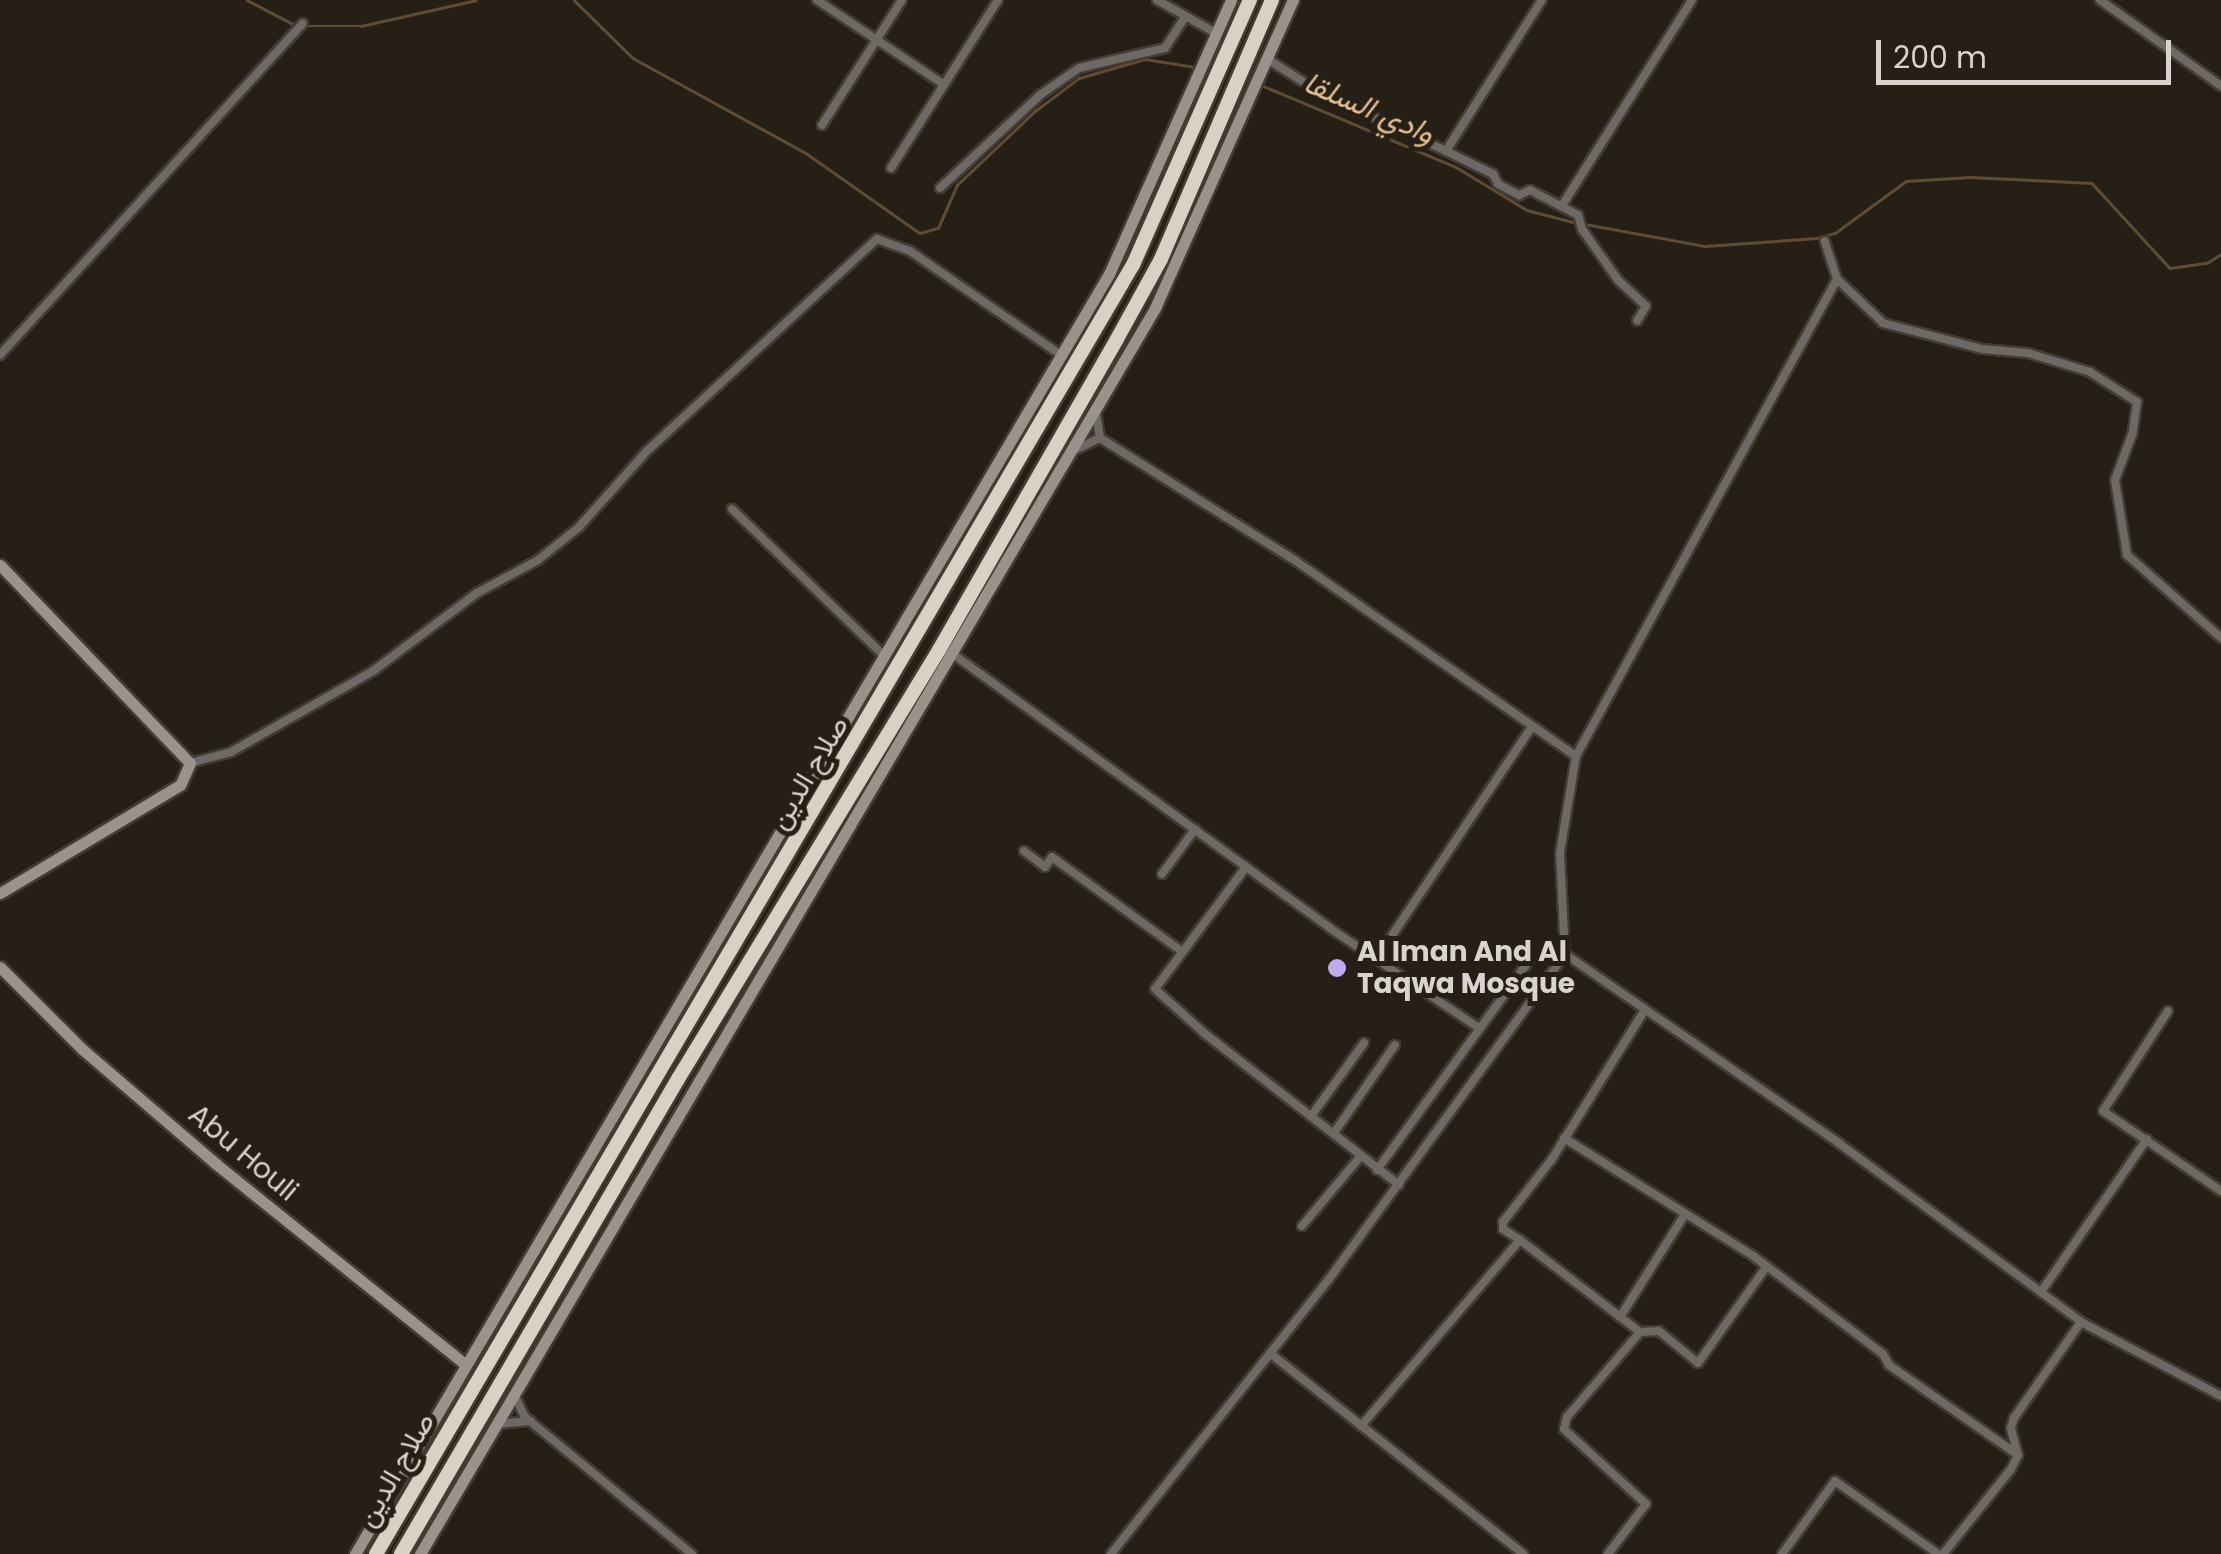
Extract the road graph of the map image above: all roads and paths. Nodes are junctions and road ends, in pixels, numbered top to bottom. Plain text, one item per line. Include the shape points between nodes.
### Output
1 (817, 0) edge
2 (902, 0) edge
3 (998, 0) edge
4 (1157, 0) edge
5 (1231, 0) edge
6 (1250, 0) edge
7 (1272, 0) edge
8 (1293, 0) edge
9 (1542, 0) edge
10 (1692, 0) edge
11 (2100, 0) edge
12 (1184, 19) junction
13 (304, 23) dead end
14 (1214, 36) junction
15 (877, 40) junction
16 (1267, 58) junction
17 (942, 84) junction
18 (1203, 84) junction
19 (2221, 86) edge
20 (822, 125) dead end
21 (1446, 151) junction
22 (891, 168) dead end
23 (940, 188) dead end
24 (1563, 204) junction
25 (1826, 241) dead end
26 (1837, 280) junction
27 (1638, 321) dead end
28 (0, 354) edge
29 (1062, 356) junction
30 (1096, 410) junction
31 (1100, 438) junction
32 (1071, 452) junction
33 (732, 510) dead end
34 (0, 565) edge
35 (2221, 638) edge
36 (953, 654) junction
37 (885, 657) junction
38 (1531, 728) junction
39 (1576, 756) junction
40 (190, 763) junction
41 (1195, 829) junction
42 (1024, 851) dead end
43 (1246, 867) junction
44 (1162, 874) dead end
45 (0, 893) edge
46 (742, 934) junction
47 (1180, 950) junction
48 (1565, 954) junction
49 (753, 956) junction
50 (1378, 958) junction
51 (1526, 966) dead end
52 (0, 967) edge
53 (2168, 1010) dead end
54 (1644, 1012) junction
55 (1479, 1028) junction
56 (1364, 1043) dead end
57 (1395, 1045) dead end
58 (637, 1110) junction
59 (1312, 1115) junction
60 (654, 1122) junction
61 (1334, 1134) junction
62 (1564, 1138) junction
63 (2147, 1139) junction
64 (1360, 1157) junction
65 (1377, 1170) junction
66 (1400, 1185) junction
67 (2221, 1192) edge
68 (1685, 1214) junction
69 (1302, 1226) dead end
70 (1520, 1240) junction
71 (1766, 1266) junction
72 (2041, 1292) junction
73 (1620, 1316) junction
74 (2081, 1322) junction
75 (1640, 1332) junction
76 (1272, 1354) junction
77 (465, 1364) junction
78 (514, 1396) junction
79 (2221, 1396) edge
80 (531, 1422) junction
81 (496, 1424) junction
82 (1362, 1426) junction
83 (2018, 1455) junction
84 (356, 1554) edge
85 (376, 1554) edge
86 (400, 1554) edge
87 (420, 1554) edge
88 (692, 1554) edge
89 (1111, 1554) edge
90 (1524, 1554) edge
91 (1608, 1554) edge
92 (1782, 1554) edge
93 (1941, 1554) edge

1 - 15 street
2 - 15 street
3 - 17 street
4 - 12 street
5 - 14 main road
6 - 18 highway, صلاح الدين
7 - 49 highway, صلاح الدين via 1160,259 1118,339
8 - 16 main road
9 - 21 street
10 - 24 street
11 - 19 street
12 - 14 street
12 - 23 street via 1165,48 1078,68
13 - 28 street
14 - 18 main road
15 - 17 street
15 - 20 street
16 - 21 street
16 - 30 main road via 1162,296
17 - 22 street
18 - 29 main road
18 - 46 highway, صلاح الدين via 1133,265
21 - 24 street via 1519,195 1530,190
24 - 27 street via 1578,214 1618,280 1646,306
25 - 26 street
26 - 35 street via 1884,324 2090,372 2137,402 2115,480 2127,554
26 - 39 street
29 - 37 main road
29 - 40 street via 910,251 877,239 538,560 477,594 373,672 231,752
30 - 31 street
30 - 32 main road
31 - 32 street
31 - 38 street via 1296,562
32 - 36 main road
33 - 37 street
34 - 40 main road
36 - 41 street
36 - 78 main road
37 - 77 main road
38 - 39 street
38 - 50 street
39 - 48 street via 1560,852
40 - 45 main road via 180,785
41 - 43 street
41 - 44 street
42 - 47 street via 1045,867 1052,857
43 - 47 street
43 - 50 street
46 - 49 highway
46 - 58 highway, صلاح الدين
47 - 59 street via 1155,990
48 - 54 street
48 - 66 street
49 - 60 highway, صلاح الدين
50 - 55 street
51 - 55 street
52 - 77 main road, Abu Houli via 172,1126
53 - 63 street via 2103,1110
54 - 62 street
54 - 72 street via 1840,1144
55 - 65 street
56 - 59 street
57 - 61 street
58 - 60 highway via 645,1122
58 - 85 highway, صلاح الدين
59 - 61 street
60 - 86 highway, صلاح الدين
61 - 64 street
62 - 68 street
62 - 70 street via 1503,1222
63 - 67 street
63 - 72 street
64 - 65 street
64 - 69 street
65 - 66 street
66 - 76 street
68 - 71 street
68 - 73 street
70 - 73 street
70 - 82 street
71 - 75 street via 1698,1363 1658,1331
71 - 83 street via 1883,1354 1888,1365
72 - 74 street
73 - 75 street
74 - 79 street
74 - 83 street via 2014,1418
75 - 91 street via 1567,1417 1564,1429 1646,1504
76 - 82 street
76 - 89 street
77 - 84 main road
78 - 80 street
78 - 81 main road
80 - 81 street
80 - 88 street
81 - 87 main road
82 - 90 street
83 - 93 street
92 - 93 street via 1836,1482

